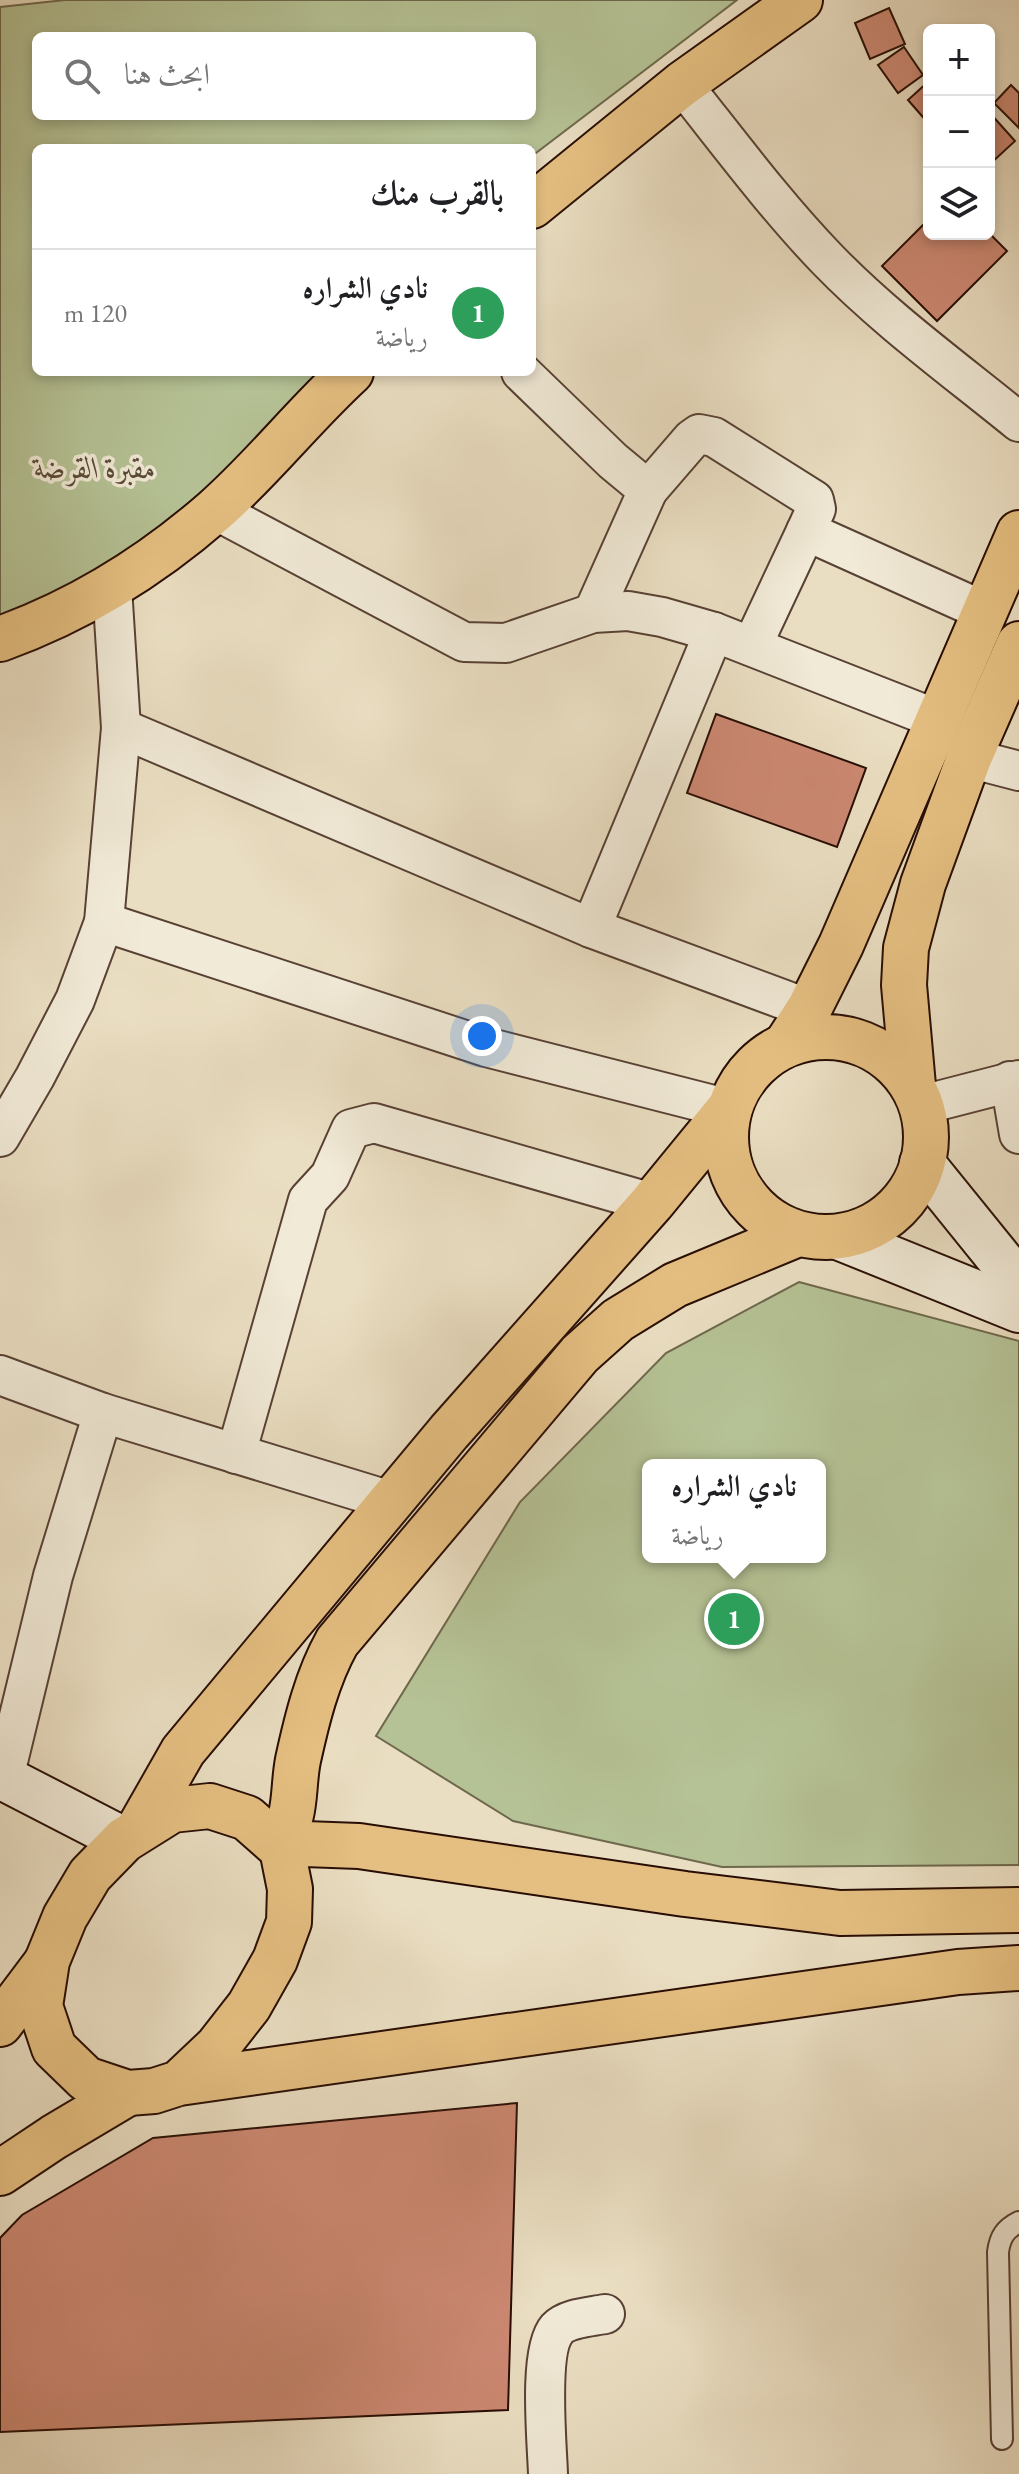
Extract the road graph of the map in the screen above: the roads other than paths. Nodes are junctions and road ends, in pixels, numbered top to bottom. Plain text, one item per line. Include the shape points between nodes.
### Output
1 (800, 0) edge
2 (682, 84) junction
3 (536, 203) edge
4 (347, 376) edge
5 (525, 376) edge
6 (1019, 422) edge
7 (648, 490) junction
8 (215, 510) junction
9 (806, 531) junction
10 (1019, 533) edge
11 (112, 587) junction
12 (986, 612) junction
13 (593, 613) junction
14 (714, 632) junction
15 (0, 639) edge
16 (1019, 644) edge
17 (752, 646) junction
18 (939, 720) junction
19 (121, 728) junction
20 (969, 758) junction
21 (1019, 771) edge
22 (104, 922) junction
23 (591, 928) junction
24 (798, 1026) junction
25 (1014, 1080) edge
26 (917, 1096) junction
27 (729, 1109) junction
28 (1019, 1134) edge
29 (0, 1137) edge
30 (922, 1163) junction
31 (652, 1203) junction
32 (818, 1235) junction
33 (1019, 1283) edge
34 (1019, 1310) edge
35 (0, 1375) edge
36 (103, 1413) junction
37 (236, 1454) junction
38 (391, 1501) junction
39 (2, 1777) edge
40 (131, 1835) junction
41 (279, 1846) junction
42 (1019, 1910) edge
43 (47, 1961) junction
44 (1019, 1968) edge
45 (2, 2016) edge
46 (179, 2083) junction
47 (128, 2093) junction
48 (0, 2173) edge
49 (1019, 2222) edge
50 (605, 2314) dead end
51 (1002, 2439) dead end
52 (548, 2474) edge

1 - 2 main road
2 - 3 main road
2 - 6 street via 829,260
4 - 8 main road
5 - 7 street
7 - 9 street via 692,439 699,434 714,437 814,500 816,509
7 - 13 street
8 - 11 main road
8 - 13 street via 464,642 506,643
9 - 12 street
9 - 17 street
10 - 12 main road
11 - 15 main road
11 - 19 street
12 - 18 main road
13 - 14 street via 628,611
14 - 17 street
14 - 23 street
16 - 20 main road
17 - 18 street
18 - 24 main road via 841,945
19 - 22 street
19 - 23 street
20 - 21 street
20 - 26 main road via 923,884 906,948 904,985
22 - 27 street via 486,1047
22 - 29 street via 75,1000
23 - 24 street
24 - 26 main road via 815,1036 872,1047 896,1064
24 - 27 main road via 742,1082
25 - 26 street
25 - 28 street
26 - 30 main road via 926,1134
27 - 31 main road
27 - 32 main road via 725,1136 737,1186 774,1224
30 - 32 main road via 910,1190 891,1213 866,1229
30 - 33 street
31 - 37 street via 374,1123 351,1129 330,1176 308,1200
31 - 38 main road
32 - 34 street
32 - 41 main road via 675,1285 618,1320 580,1354 337,1642 322,1668 297,1764 290,1823
35 - 36 street
36 - 37 street
36 - 39 street via 53,1576
37 - 38 street
38 - 40 main road via 183,1751
39 - 40 street
40 - 41 main road via 172,1810 210,1806 247,1818
40 - 43 main road via 90,1875
41 - 42 main road via 359,1846 840,1913
41 - 46 main road via 290,1889 289,1922 275,1960 217,2047
43 - 45 main road
43 - 47 main road via 40,2006 54,2048 86,2079
44 - 46 main road via 958,1972
46 - 47 main road
47 - 48 main road
49 - 51 lane via 1007,2228 998,2252
50 - 52 street via 566,2323 551,2338 545,2366

